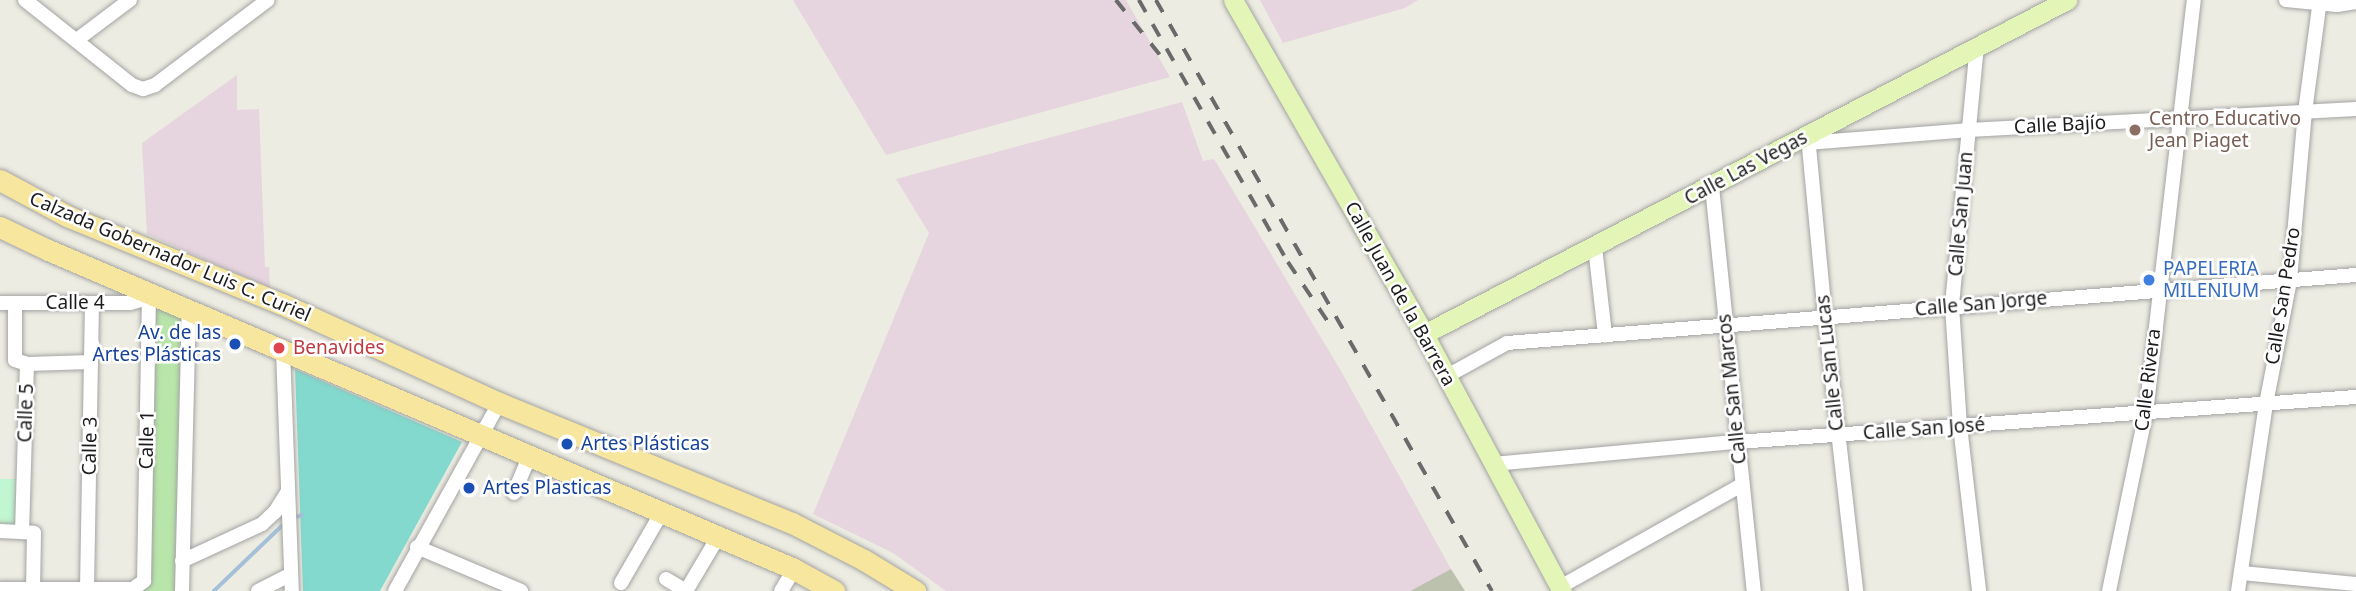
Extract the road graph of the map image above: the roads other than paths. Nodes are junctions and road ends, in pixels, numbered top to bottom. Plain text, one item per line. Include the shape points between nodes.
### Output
1 (26, 0) edge
2 (130, 0) edge
3 (268, 0) edge
4 (1233, 0) edge
5 (2067, 0) edge
6 (2194, 0) edge
7 (2286, 0) edge
8 (2320, 1) edge
9 (2356, 2) edge
10 (78, 39) junction
11 (1977, 45) junction
12 (2356, 109) edge
13 (2305, 112) junction
14 (2181, 117) junction
15 (1969, 130) junction
16 (1808, 139) junction
17 (0, 180) edge
18 (1712, 187) junction
19 (0, 227) edge
20 (1595, 247) junction
21 (2356, 275) edge
22 (2290, 280) junction
23 (2159, 289) junction
24 (149, 296) junction
25 (0, 303) edge
26 (15, 303) junction
27 (92, 304) junction
28 (1952, 306) junction
29 (189, 310) junction
30 (1825, 317) junction
31 (1726, 325) junction
32 (1424, 334) junction
33 (0, 335) edge
34 (15, 335) junction
35 (1605, 335) junction
36 (283, 350) junction
37 (91, 362) junction
38 (27, 364) junction
39 (1447, 376) junction
40 (2356, 397) edge
41 (499, 403) junction
42 (2266, 404) junction
43 (2147, 413) junction
44 (1960, 426) junction
45 (481, 433) junction
46 (1838, 435) junction
47 (1737, 442) junction
48 (530, 455) junction
49 (1493, 464) junction
50 (1742, 485) junction
51 (288, 491) junction
52 (514, 493) dead end
53 (662, 512) junction
54 (0, 531) edge
55 (27, 531) junction
56 (718, 537) junction
57 (417, 547) junction
58 (182, 561) junction
59 (794, 569) junction
60 (2241, 573) junction
61 (291, 574) junction
62 (666, 579) dead end
63 (621, 583) dead end
64 (2356, 584) edge
65 (0, 589) edge
66 (33, 589) junction
67 (87, 589) junction
68 (1561, 589) edge
69 (181, 591) edge
70 (258, 591) edge
71 (292, 591) edge
72 (395, 591) edge
73 (521, 591) edge
74 (686, 591) edge
75 (781, 591) edge
76 (834, 591) edge
77 (915, 591) edge
78 (1754, 591) edge
79 (1857, 591) edge
80 (1979, 591) edge
81 (2109, 591) edge
82 (2238, 591) edge

1 - 10 street
2 - 10 street
3 - 10 street via 144,89 132,85
4 - 32 street, Calle Juan de la Barrera
5 - 11 street, Calle Las Vegas
6 - 14 street, Calle Rivera
7 - 8 street
8 - 9 street
8 - 13 street, Calle San Pedro
11 - 15 street, Calle San Juan
11 - 16 street, Calle Las Vegas
12 - 13 street, Calle Bajío
13 - 14 street, Calle Bajío
13 - 22 street, Calle San Pedro
14 - 15 street, Calle Bajío
14 - 23 street, Calle Rivera
15 - 16 street, Calle Bajío
15 - 28 street, Calle San Juan
16 - 18 street, Calle Las Vegas
16 - 30 street, Calle San Lucas
17 - 41 main road, Calzada Gobernador Luis C. Curiel via 67,216 282,304
18 - 20 street, Calle Las Vegas
18 - 31 street, Calle San Marcos
19 - 24 main road, Calzada Gobernador Luis C. Curiel
20 - 32 street, Calle Las Vegas
20 - 35 street
21 - 22 street, Calle San Jorge
22 - 23 street, Calle San Jorge
22 - 42 street, Calle San Pedro
23 - 28 street, Calle San Jorge
23 - 43 street, Calle Rivera
24 - 27 street, Calle 4 via 130,303
24 - 29 main road, Calzada Gobernador Luis C. Curiel
24 - 67 street, Calle 1 via 145,576 134,589
25 - 26 street, Calle 4
26 - 27 street, Calle 4
26 - 34 street, Calle 5
27 - 37 street, Calle 3
28 - 30 street, Calle San Jorge
28 - 44 street, Calle San Juan
29 - 36 main road, Calzada Gobernador Luis C. Curiel
29 - 58 street, Calle 1
30 - 31 street, Calle San Jorge
30 - 46 street, Calle San Lucas
31 - 35 street, Calle San Jorge
31 - 47 street, Calle San Marcos
32 - 39 street, Calle Juan de la Barrera
33 - 34 street
34 - 38 street, Calle 5 via 15,360
35 - 39 street, Calle San Jorge via 1507,343
36 - 45 main road, Calzada Gobernador Luis C. Curiel
36 - 51 street
37 - 38 street
37 - 67 street, Calle 3
38 - 55 street, Calle 5
39 - 49 street, Calle Juan de la Barrera
40 - 42 street, Calle San José
41 - 45 street
41 - 77 main road, Calzada Gobernador Luis C. Curiel via 792,523
42 - 43 street, Calle San José
42 - 60 street, Calle San Pedro
43 - 44 street, Calle San José
43 - 81 street, Calle Rivera
44 - 46 street, Calle San José
44 - 80 street, Calle San Juan
45 - 48 main road, Calzada Gobernador Luis C. Curiel
45 - 57 street
46 - 47 street, Calle San José
46 - 79 street, Calle San Lucas
47 - 49 street, Calle San José
47 - 50 street, Calle San Marcos
48 - 52 street
48 - 53 main road, Calzada Gobernador Luis C. Curiel
49 - 68 street, Calle Juan de la Barrera
50 - 68 street
50 - 78 street, Calle San Marcos
51 - 58 street via 262,524
51 - 61 street
53 - 56 main road, Calzada Gobernador Luis C. Curiel
53 - 63 street
54 - 55 street
55 - 66 street, Calle 5 via 35,538
56 - 59 main road, Calzada Gobernador Luis C. Curiel
56 - 74 street
57 - 72 street
57 - 73 street
58 - 69 street, Calle 1
59 - 75 street
59 - 76 main road, Calzada Gobernador Luis C. Curiel
60 - 64 street
60 - 82 street, Calle San Pedro
61 - 70 street
61 - 71 street
62 - 74 street
65 - 66 street
66 - 67 street

